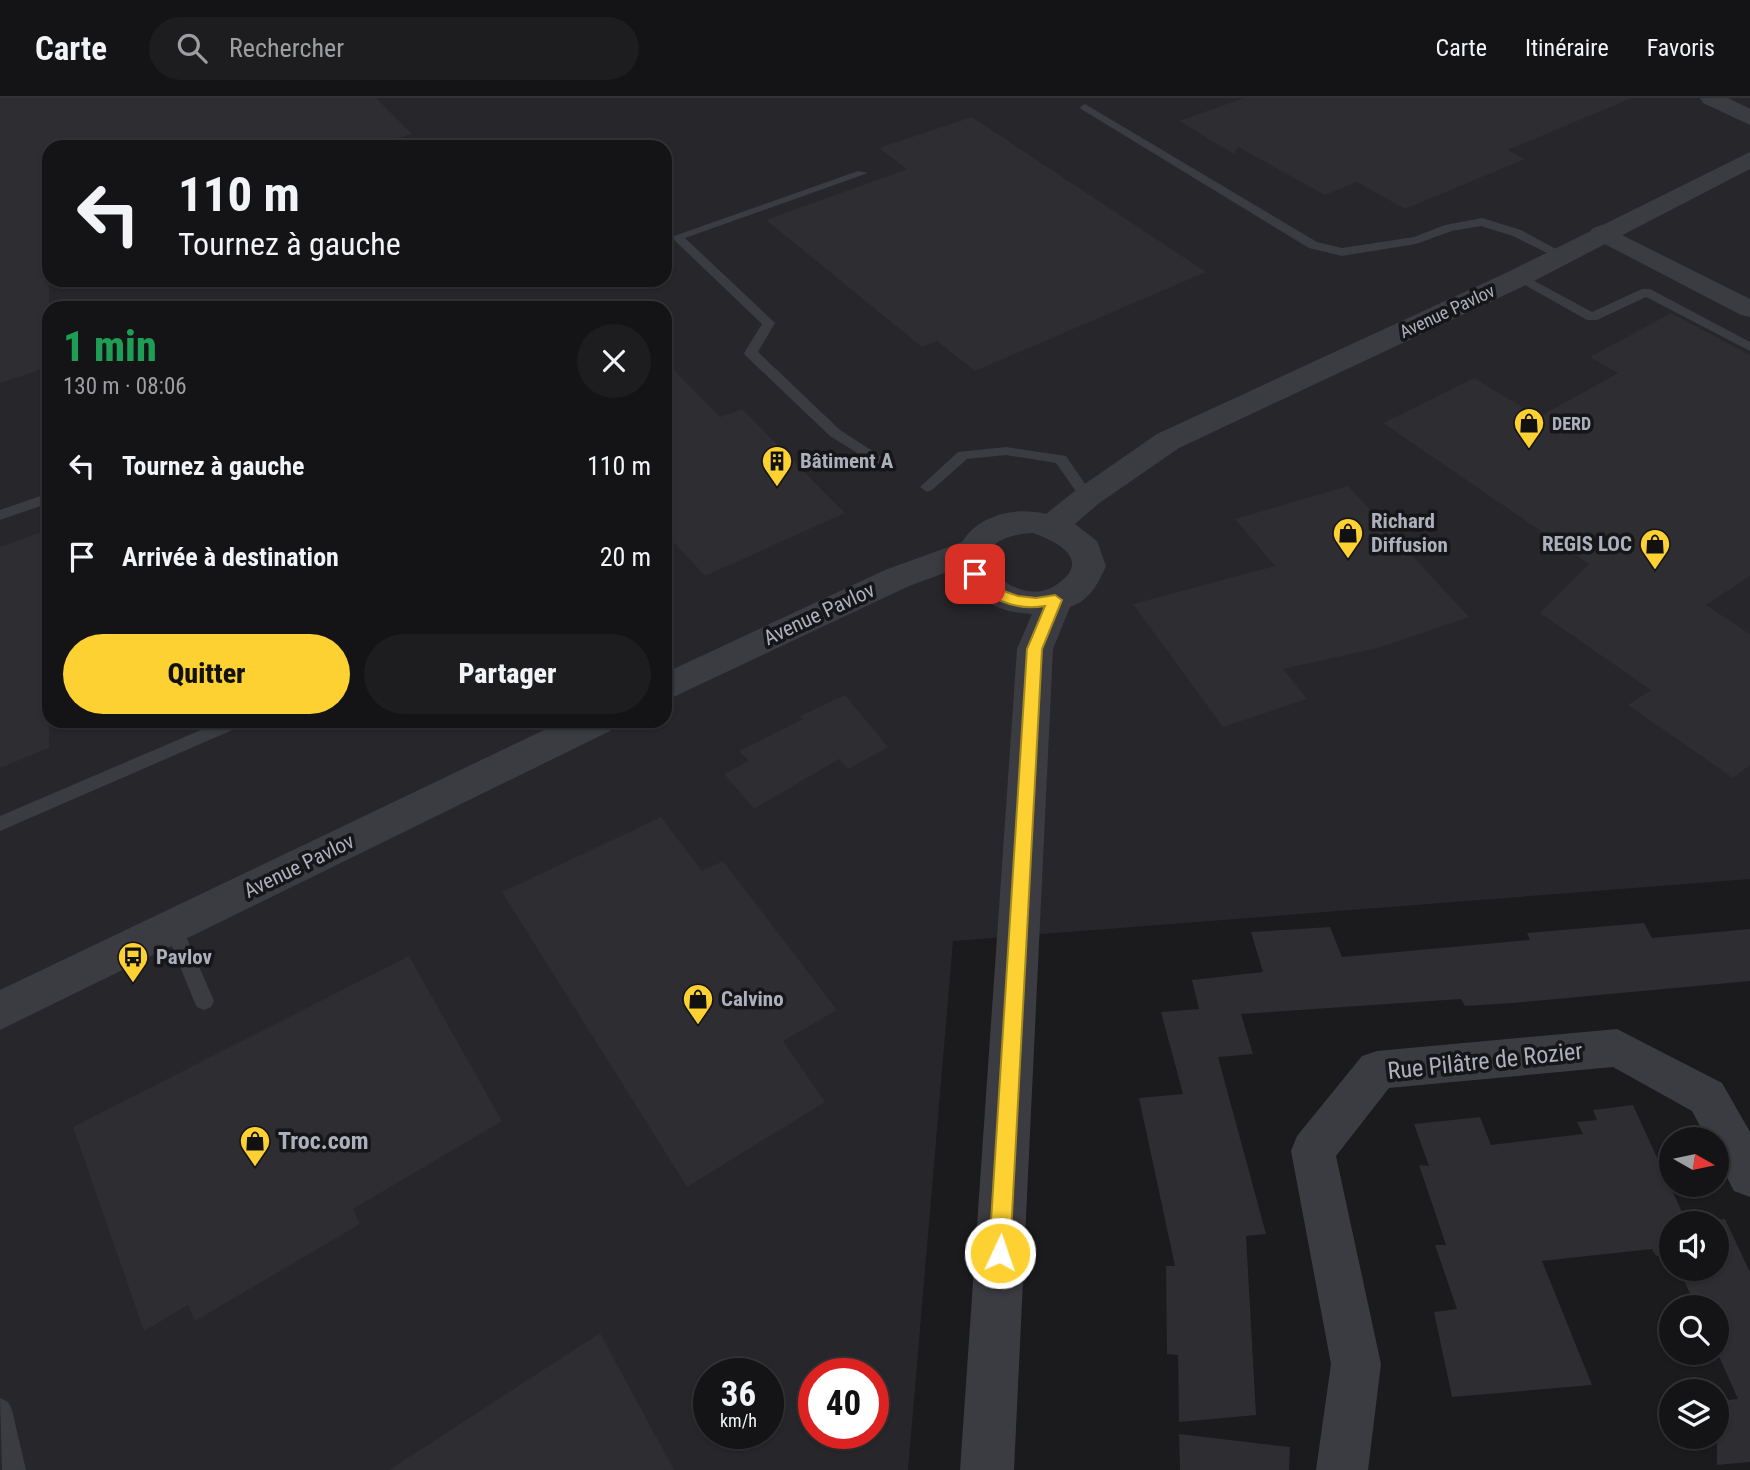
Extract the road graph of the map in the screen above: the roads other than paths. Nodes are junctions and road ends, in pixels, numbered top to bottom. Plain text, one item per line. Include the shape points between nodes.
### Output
1 (1711, 98) edge
2 (1085, 107) dead end
3 (1745, 113) edge
4 (1750, 159) edge
5 (862, 173) dead end
6 (1602, 233) junction
7 (1561, 255) junction
8 (1520, 277) junction
9 (1750, 309) edge
10 (1750, 347) edge
11 (1142, 459) junction
12 (883, 464) dead end
13 (927, 487) dead end
14 (1087, 497) junction
15 (42, 500) edge
16 (0, 515) edge
17 (1053, 526) junction
18 (1081, 544) junction
19 (982, 573) junction
20 (1055, 600) junction
21 (1035, 649) junction
22 (672, 685) edge
23 (222, 728) edge
24 (583, 728) edge
25 (0, 824) edge
26 (173, 927) junction
27 (204, 1001) dead end
28 (0, 1011) edge
29 (1750, 1176) edge
30 (0, 1409) edge
31 (14, 1470) edge
32 (987, 1470) edge
33 (1342, 1470) edge

1 - 3 street
2 - 7 lane via 1313,244 1342,252 1416,240 1482,222
4 - 6 street, Avenue Pavlov
5 - 12 lane via 677,237 769,323 751,353 835,433
6 - 7 street, Avenue Pavlov
6 - 9 street
7 - 8 street, Avenue Pavlov
8 - 10 lane via 1592,317 1646,292
8 - 11 street, Avenue Pavlov via 1168,441
11 - 14 street, Avenue Pavlov
11 - 18 street, Avenue Pavlov
13 - 14 lane via 963,455 1006,451 1061,460
14 - 17 street, Avenue Pavlov
15 - 16 lane
17 - 18 street
17 - 19 street via 1035,522 1001,526 979,540
18 - 20 street via 1089,556 1090,570 1084,583
19 - 20 street via 1017,601
19 - 21 street
19 - 22 street, Avenue Pavlov via 897,578
20 - 21 street
21 - 32 street
23 - 25 lane
24 - 26 street, Avenue Pavlov
26 - 27 lane
26 - 28 street, Avenue Pavlov
29 - 33 street, Rue Pilâtre de Rozier via 1707,1097 1617,1048 1377,1070 1313,1151 1356,1364
30 - 31 lane

